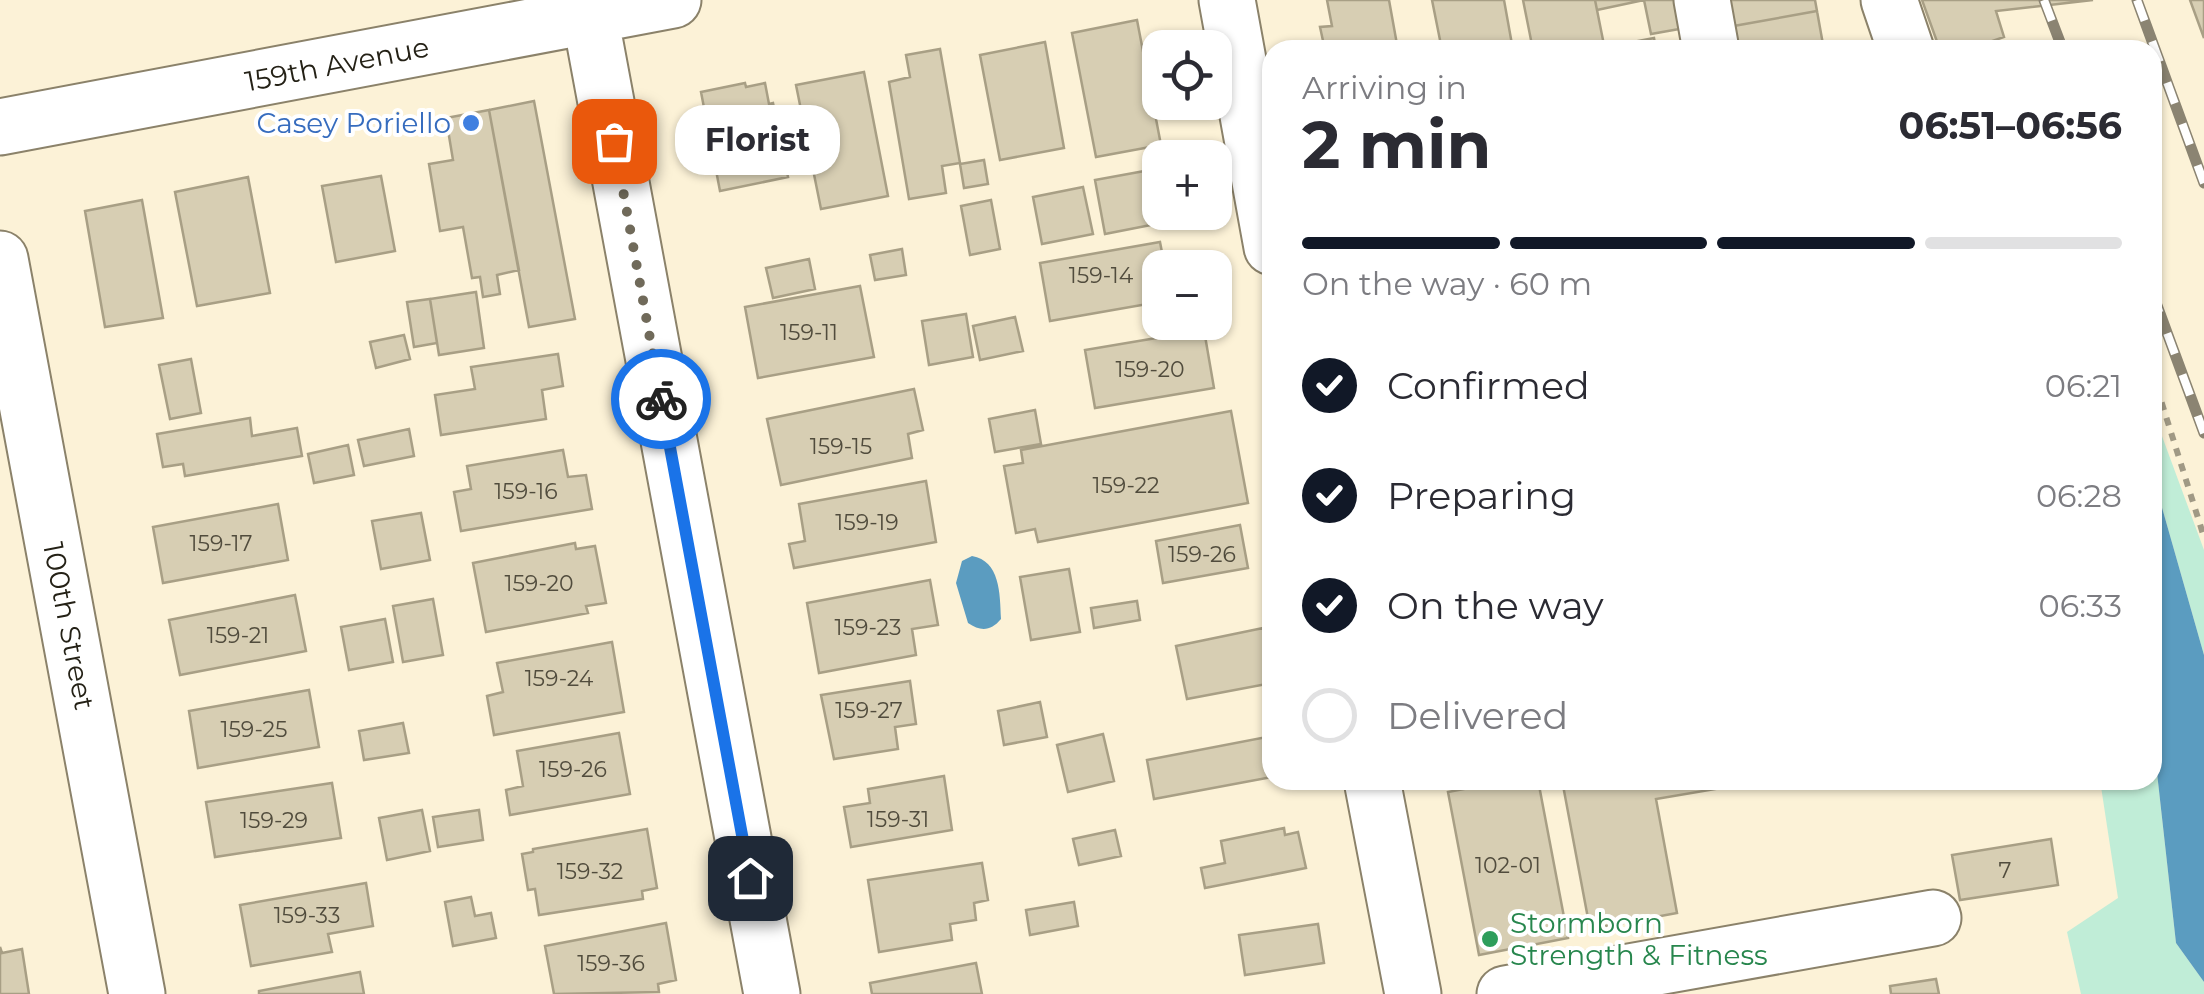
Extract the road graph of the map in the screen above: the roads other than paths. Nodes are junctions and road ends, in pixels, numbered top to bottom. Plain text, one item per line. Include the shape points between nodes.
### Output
1 (673, 0) edge
2 (1226, 0) edge
3 (1702, 0) edge
4 (1889, 0) edge
5 (589, 8) edge
6 (1709, 40) edge
7 (1903, 40) edge
8 (0, 127) edge
9 (1262, 179) edge
10 (0, 259) edge
11 (1374, 790) edge
12 (1933, 918) dead end
13 (137, 994) edge
14 (772, 994) edge
15 (1413, 994) edge
16 (1505, 994) edge

1 - 5 street, 159th Avenue
2 - 9 street
3 - 6 street
4 - 7 street
5 - 8 street, 159th Avenue
5 - 14 street
10 - 13 street, 100th Street
11 - 15 street
12 - 16 street

